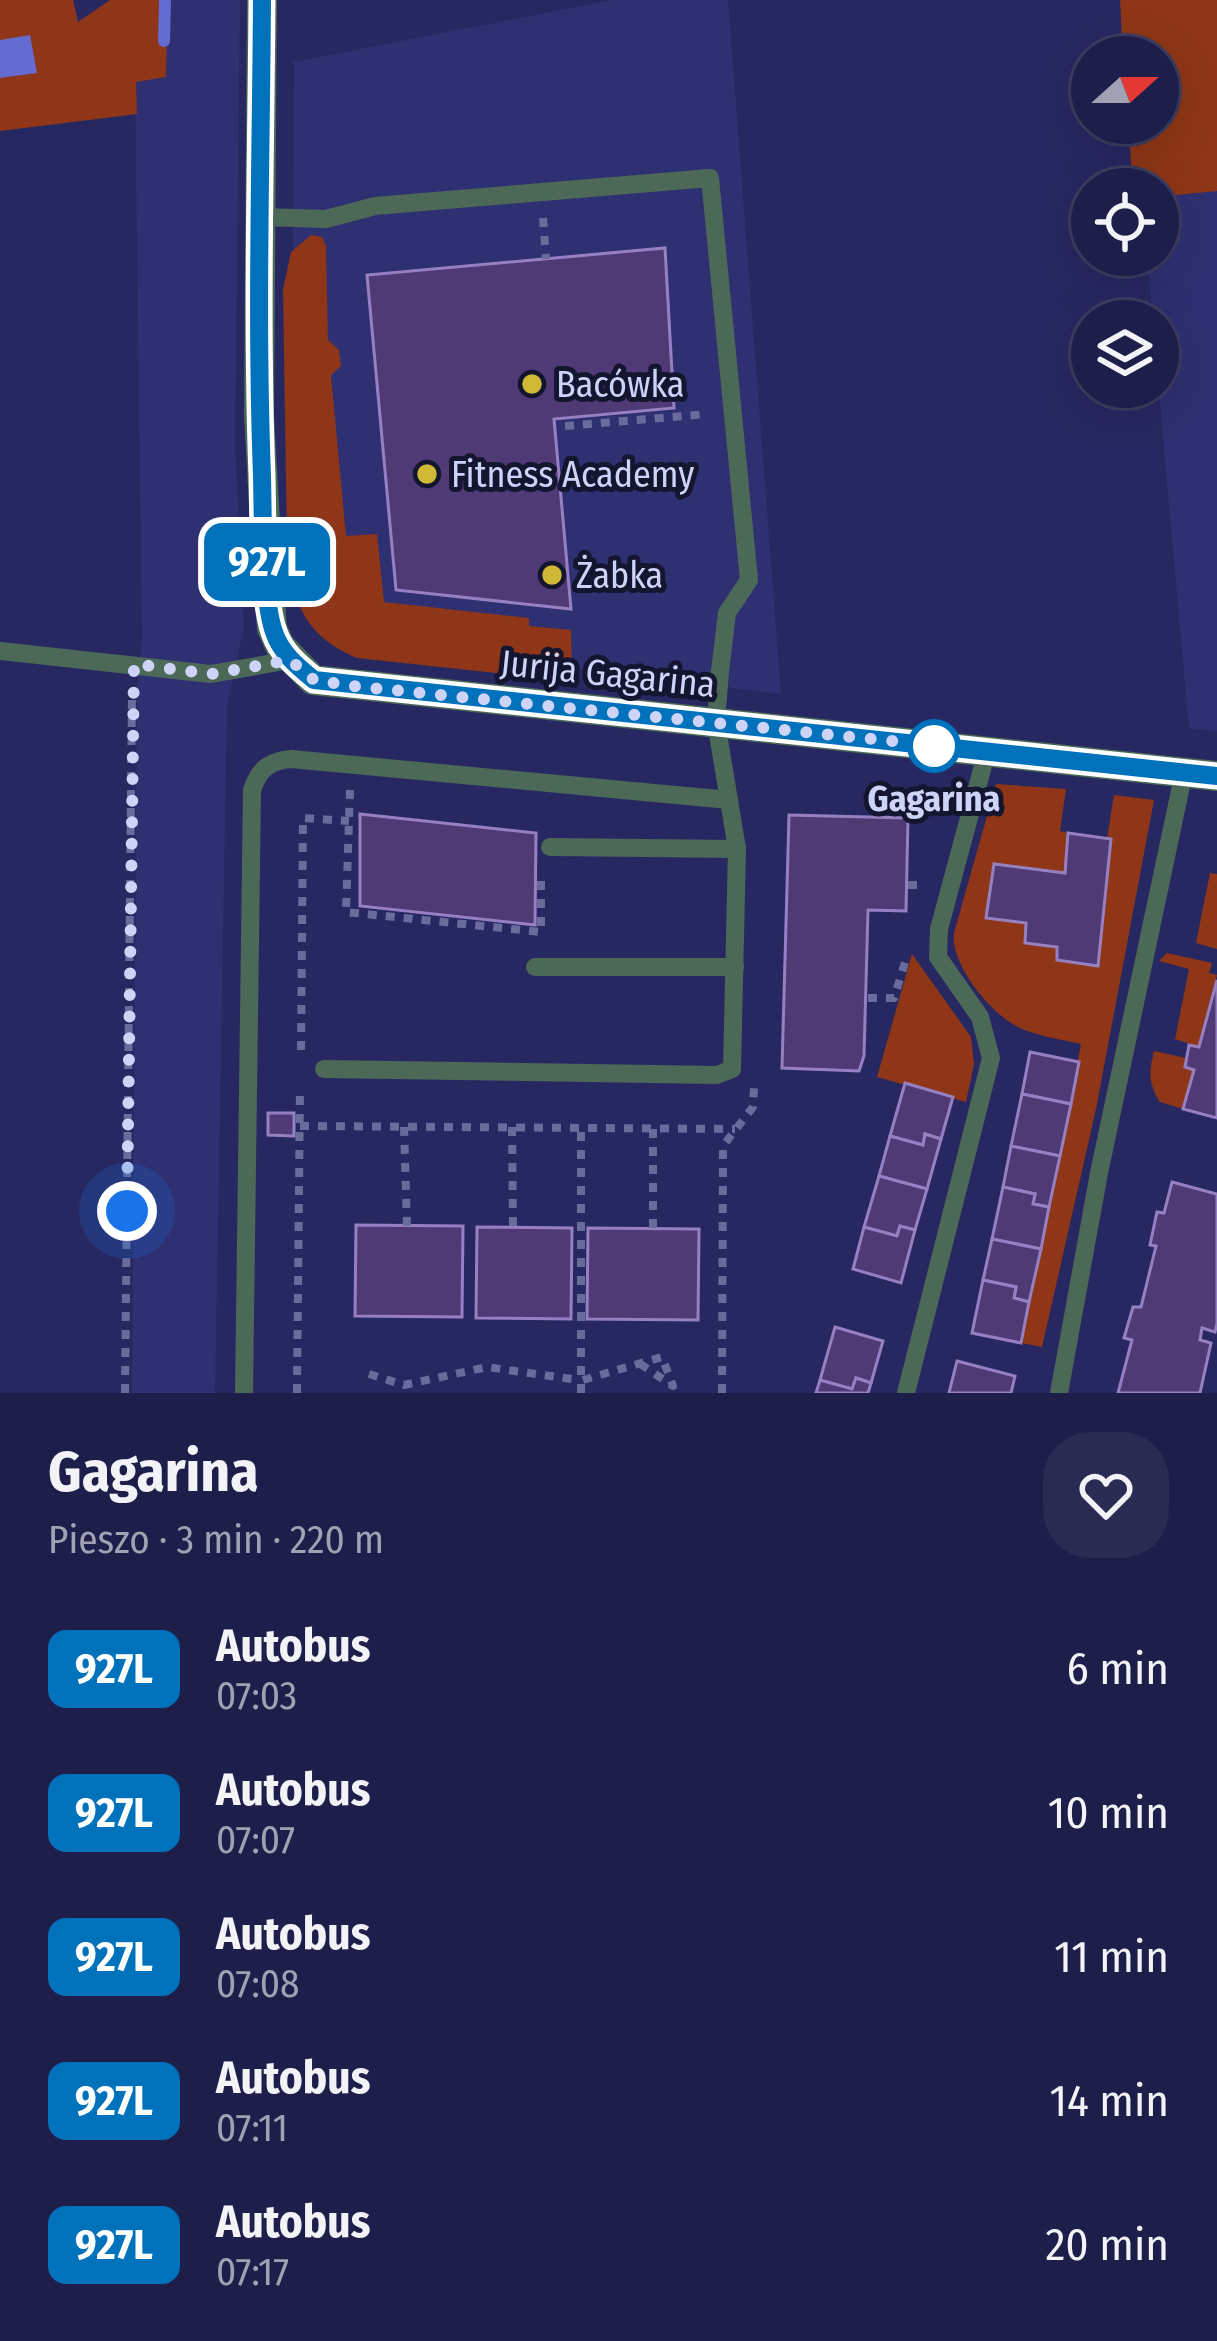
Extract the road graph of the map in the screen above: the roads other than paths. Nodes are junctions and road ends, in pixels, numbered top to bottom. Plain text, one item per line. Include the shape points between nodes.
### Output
1 (262, 0) edge
2 (261, 217) junction
3 (0, 650) edge
4 (290, 660) junction
5 (716, 722) junction
6 (987, 751) junction
7 (1184, 772) junction
8 (1217, 776) edge
9 (729, 800) junction
10 (550, 847) dead end
11 (736, 850) junction
12 (535, 968) dead end
13 (735, 968) junction
14 (324, 1069) dead end
15 (244, 1393) edge
16 (906, 1393) edge
17 (1059, 1393) edge

1 - 2 street
2 - 4 street via 264,520 272,628
2 - 5 lane via 326,219 375,206 710,178 748,580 727,613
3 - 4 lane via 211,674
4 - 5 street, Jurija Gagarina via 314,680 333,683
5 - 6 street, Jurija Gagarina
5 - 9 lane
6 - 7 street, Jurija Gagarina
6 - 16 lane via 938,957 980,1017 991,1058
7 - 8 street, Jurija Gagarina
7 - 17 lane
9 - 11 lane
9 - 15 lane via 291,758 257,773
10 - 11 lane
11 - 13 lane
12 - 13 lane
13 - 14 lane via 733,1069 717,1075

